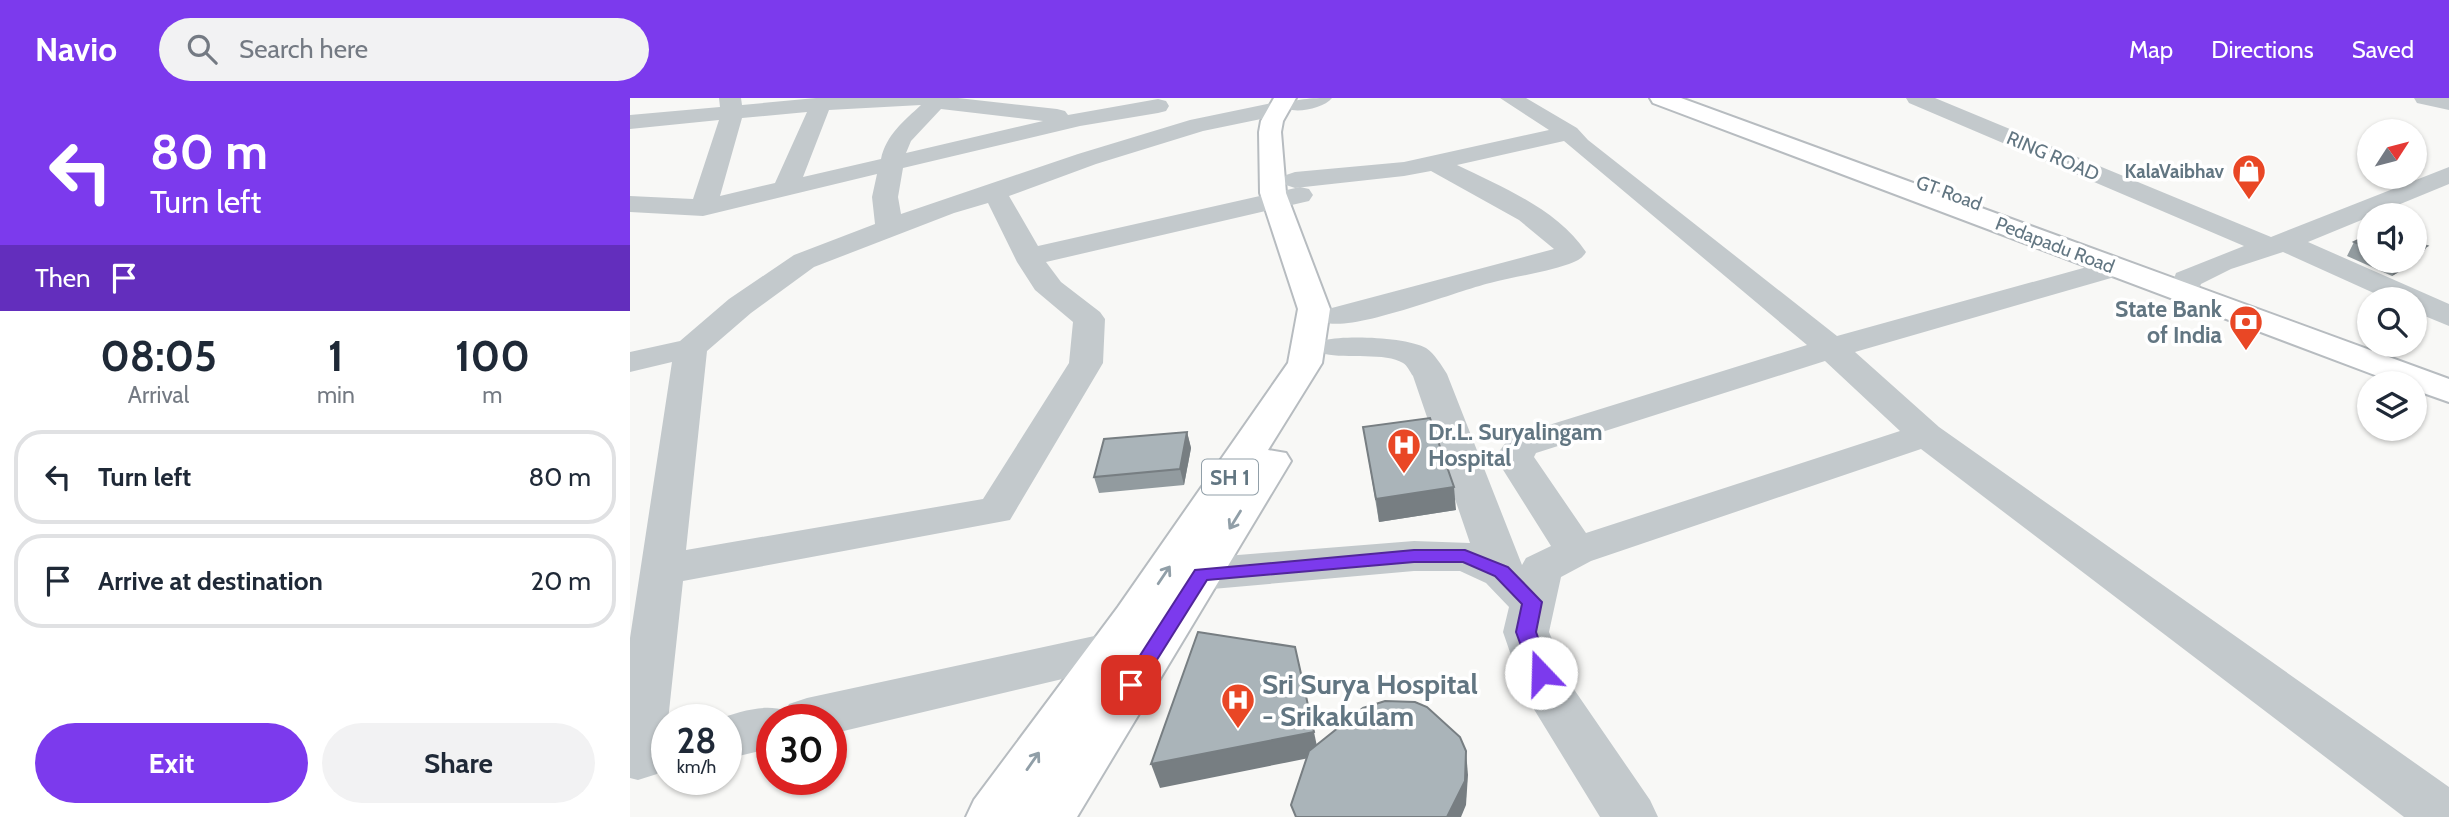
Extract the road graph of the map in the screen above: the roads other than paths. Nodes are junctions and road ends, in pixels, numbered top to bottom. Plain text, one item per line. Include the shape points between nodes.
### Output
1 (1510, 98) edge
2 (1661, 98) edge
3 (1686, 98) edge
4 (1917, 98) edge
5 (1977, 98) edge
6 (2425, 98) edge
7 (933, 100) edge
8 (1297, 101) edge
9 (1160, 102) edge
10 (821, 104) junction
11 (2449, 104) edge
12 (731, 106) edge
13 (1942, 109) junction
14 (1080, 119) junction
15 (630, 122) edge
16 (1198, 125) junction
17 (1569, 133) junction
18 (893, 163) junction
19 (1435, 163) junction
20 (2449, 175) edge
21 (785, 189) junction
22 (1291, 192) junction
23 (994, 193) junction
24 (630, 204) edge
25 (703, 208) junction
26 (888, 227) junction
27 (2276, 244) junction
28 (1030, 257) junction
29 (2115, 268) junction
30 (2185, 286) junction
31 (2382, 287) edge
32 (2427, 306) edge
33 (2449, 316) edge
34 (1338, 331) junction
35 (691, 348) junction
36 (1831, 348) junction
37 (630, 362) edge
38 (2449, 374) edge
39 (2449, 391) edge
40 (1926, 435) junction
41 (1576, 551) junction
42 (663, 570) junction
43 (1502, 572) junction
44 (1201, 574) junction
45 (1532, 602) junction
46 (1112, 650) junction
47 (847, 710) edge
48 (645, 757) edge
49 (994, 817) edge
50 (1047, 817) edge
51 (1630, 817) edge
52 (2447, 817) edge

1 - 17 street
2 - 29 main road, Pedapadu Road
3 - 30 main road, GT Road
4 - 13 street, RING ROAD
5 - 13 street
6 - 11 street
7 - 10 street
7 - 14 street
7 - 18 street via 901,137
8 - 16 street
8 - 22 main road, SH 1 via 1270,132 1273,193
9 - 14 street
9 - 16 street
10 - 12 street
10 - 21 street
12 - 15 street
12 - 25 street
13 - 27 street, RING ROAD
14 - 18 street
16 - 23 street
17 - 19 street
17 - 36 street
18 - 21 street
18 - 26 street via 885,197
19 - 22 street
19 - 34 street via 1526,214 1572,252 1378,307
20 - 27 street
21 - 25 street
22 - 28 street
22 - 34 main road, SH 1
46 -> 22 main road, SH 1 via 1306,363 1314,309
23 - 26 street
23 - 28 street
24 - 25 street
26 - 35 street via 804,261
27 - 30 street
27 - 31 street, RING ROAD
28 - 42 street via 1047,285 1089,319 1086,363 996,510
29 - 30 main road, Pedapadu Road
29 - 36 street
30 - 38 main road, GT Road
30 - 39 main road, Pedapadu Road
32 - 33 street, RING ROAD
34 - 43 street via 1414,355 1430,374
34 -> 44 main road, SH 1 via 1324,379
35 - 37 street
35 - 42 street
36 - 40 street
36 - 41 street via 1523,445 1514,457
40 - 41 street
40 - 52 street
41 - 45 street via 1541,569
42 - 48 street
43 - 44 street via 1465,556 1414,556
43 - 45 street
44 - 50 main road, SH 1
45 - 51 street via 1526,632 1549,693
46 - 47 street
49 -> 46 main road, SH 1

